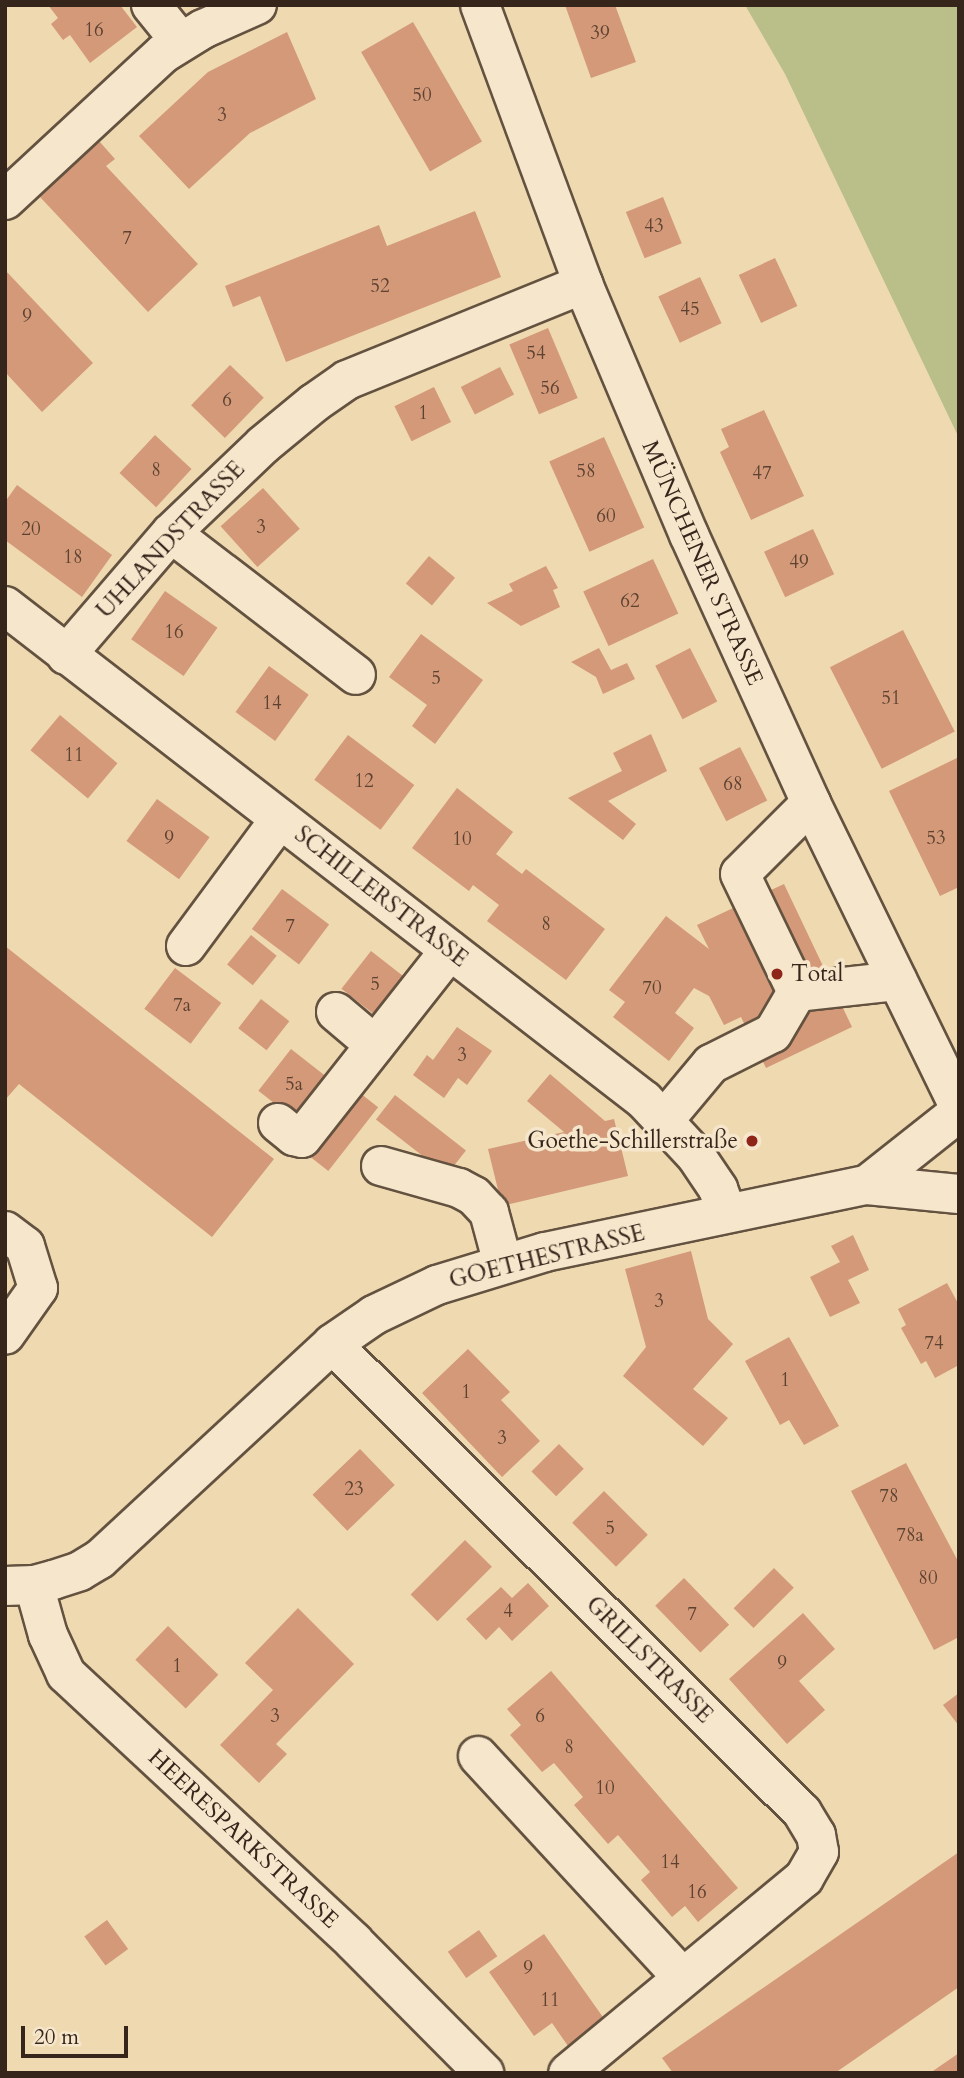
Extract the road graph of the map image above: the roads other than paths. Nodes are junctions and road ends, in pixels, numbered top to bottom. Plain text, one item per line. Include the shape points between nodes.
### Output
1 (151, 5) edge
2 (257, 5) edge
3 (480, 5) edge
4 (180, 41) junction
5 (5, 200) edge
6 (583, 285) junction
7 (171, 533) junction
8 (5, 606) edge
9 (66, 655) junction
10 (356, 675) dead end
11 (811, 803) junction
12 (280, 819) junction
13 (186, 946) dead end
14 (450, 950) junction
15 (897, 981) junction
16 (797, 992) junction
17 (336, 1012) dead end
18 (375, 1045) junction
19 (959, 1106) edge
20 (959, 1112) edge
21 (665, 1119) junction
22 (278, 1123) dead end
23 (381, 1166) dead end
24 (867, 1185) junction
25 (959, 1194) edge
26 (727, 1213) junction
27 (5, 1231) edge
28 (503, 1264) junction
29 (5, 1335) edge
30 (332, 1344) junction
31 (20, 1585) edge
32 (478, 1756) dead end
33 (682, 1977) junction
34 (484, 2073) edge
35 (568, 2073) edge

1 - 4 street
2 - 4 street
3 - 6 street, MÜNCHENER STRASSE
4 - 5 street
6 - 7 street, UHLANDSTRASSE via 347,380 263,444
6 - 11 street, MÜNCHENER STRASSE via 689,535
7 - 9 street, UHLANDSTRASSE
7 - 10 street
8 - 9 street, SCHILLERSTRASSE
9 - 12 street, SCHILLERSTRASSE
11 - 15 street, MÜNCHENER STRASSE
11 - 16 street via 740,874
12 - 13 street
12 - 14 street, SCHILLERSTRASSE
14 - 18 street
14 - 21 street, SCHILLERSTRASSE
15 - 16 street
15 - 19 street, MÜNCHENER STRASSE
16 - 21 street via 773,1032 711,1064
17 - 18 street
18 - 22 street via 302,1138
20 - 24 street, GOETHESTRASSE
21 - 26 street, SCHILLERSTRASSE via 718,1189
23 - 28 street via 468,1192 489,1212
24 - 25 street, GOETHESTRASSE
24 - 26 street, GOETHESTRASSE
26 - 28 street, GOETHESTRASSE
27 - 29 street via 25,1246 38,1288
28 - 30 street, GOETHESTRASSE via 397,1303
30 - 31 street, GOETHESTRASSE via 100,1559 80,1571
30 - 33 street, GRILLSTRASSE via 812,1824 819,1852 804,1878
31 - 34 street, HEERESPARKSTRASSE via 66,1674 354,1942
32 - 33 street
33 - 35 street, GRILLSTRASSE

